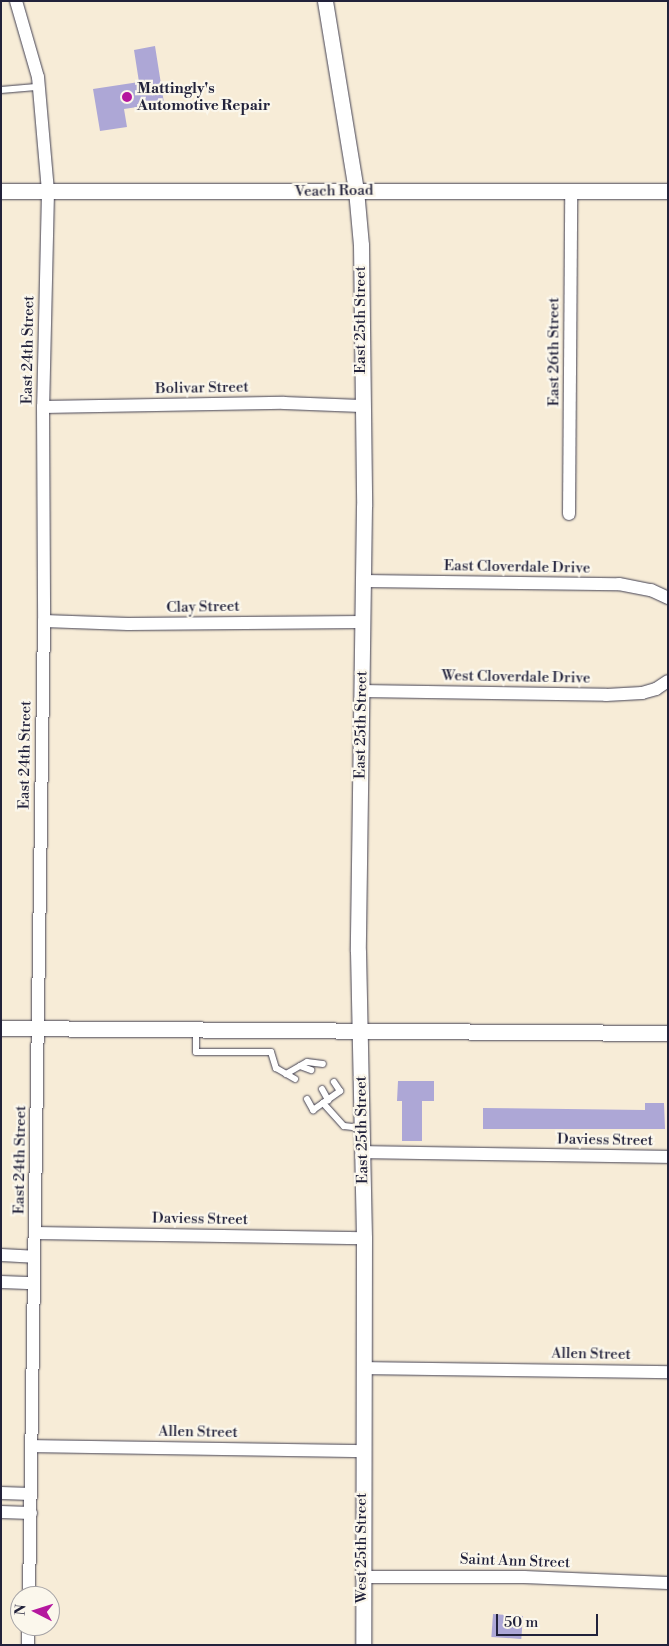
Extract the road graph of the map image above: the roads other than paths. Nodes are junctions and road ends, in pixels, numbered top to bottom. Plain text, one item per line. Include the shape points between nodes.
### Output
1 (16, 1) edge
2 (326, 1) edge
3 (39, 87) junction
4 (1, 90) edge
5 (356, 190) junction
6 (571, 190) junction
7 (1, 191) edge
8 (668, 191) edge
9 (48, 192) junction
10 (43, 406) junction
11 (362, 406) junction
12 (569, 514) dead end
13 (363, 581) junction
14 (668, 598) edge
15 (44, 621) junction
16 (362, 622) junction
17 (668, 681) edge
18 (361, 691) junction
19 (1, 1028) edge
20 (38, 1028) junction
21 (196, 1030) junction
22 (360, 1032) junction
23 (668, 1034) edge
24 (323, 1064) dead end
25 (300, 1066) junction
26 (311, 1070) dead end
27 (286, 1074) junction
28 (295, 1079) dead end
29 (334, 1082) dead end
30 (322, 1089) dead end
31 (307, 1099) dead end
32 (326, 1101) junction
33 (362, 1128) junction
34 (363, 1152) junction
35 (668, 1158) edge
36 (35, 1233) junction
37 (364, 1238) junction
38 (1, 1255) edge
39 (34, 1257) junction
40 (1, 1282) edge
41 (34, 1283) junction
42 (364, 1368) junction
43 (668, 1372) edge
44 (32, 1446) junction
45 (363, 1451) junction
46 (1, 1493) edge
47 (31, 1494) junction
48 (1, 1512) edge
49 (31, 1513) junction
50 (362, 1577) junction
51 (668, 1583) edge
52 (29, 1586) edge
53 (362, 1645) edge

1 - 3 street, East 24th Street
2 - 5 street, East 25th Street
3 - 4 lane
3 - 9 street, East 24th Street
5 - 6 street, Veach Road
5 - 9 street, Veach Road
5 - 11 street, East 25th Street via 361,245
6 - 8 street, Veach Road
6 - 12 street, East 26th Street
7 - 9 street, Veach Road
9 - 10 street, East 24th Street
10 - 11 street, Bolivar Street via 284,403
10 - 15 street, East 24th Street
11 - 13 street, East 25th Street
13 - 14 street, East Cloverdale Drive via 618,584 651,590
13 - 16 street, East 25th Street
15 - 16 street, Clay Street via 128,624
15 - 20 street, East 24th Street
16 - 18 street, East 25th Street
17 - 18 street, West Cloverdale Drive via 642,693 606,695
18 - 22 street, East 25th Street
19 - 20 street
20 - 21 street
20 - 36 street, East 24th Street
21 - 22 street
21 - 27 lane via 196,1052 271,1052 276,1068
22 - 23 street
22 - 33 street, East 25th Street
24 - 25 lane via 307,1062
25 - 26 lane
25 - 27 lane
27 - 28 lane
29 - 32 lane via 340,1091
30 - 32 lane
31 - 32 lane via 313,1110
32 - 33 lane via 344,1126
33 - 34 street, East 25th Street
34 - 35 street, Daviess Street
34 - 37 street, East 25th Street
36 - 37 street, Daviess Street
36 - 39 street, East 24th Street
37 - 42 street, East 25th Street
38 - 39 street
39 - 41 street, East 24th Street
40 - 41 street
41 - 44 street, East 24th Street
42 - 43 street, Allen Street
42 - 45 street, East 25th Street
44 - 45 street, Allen Street
44 - 47 street, East 24th Street
45 - 50 street, West 25th Street
46 - 47 street
47 - 49 street, East 24th Street
48 - 49 street
49 - 52 street, East 24th Street
50 - 51 street, Saint Ann Street via 498,1577
50 - 53 street, West 25th Street

